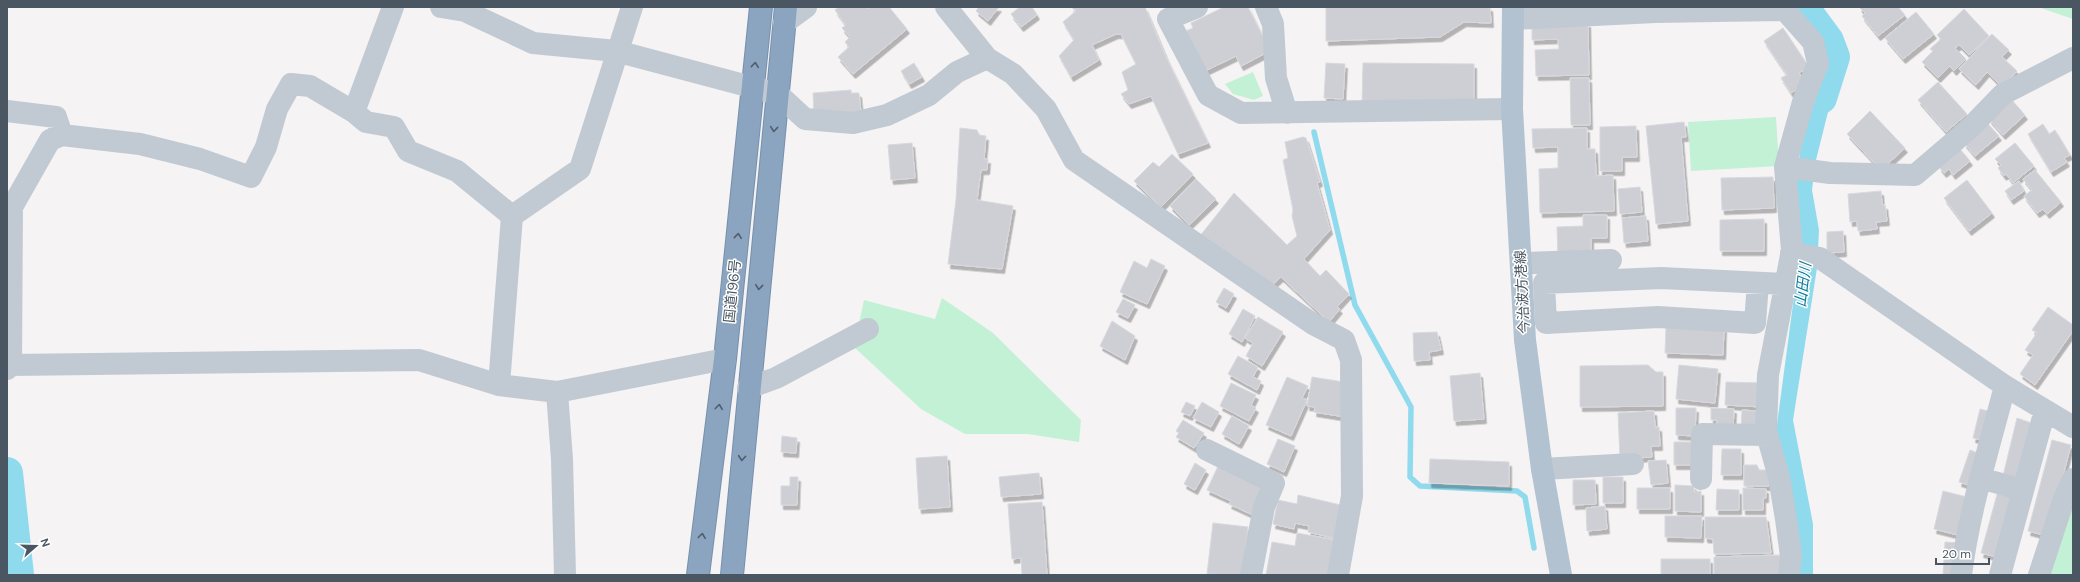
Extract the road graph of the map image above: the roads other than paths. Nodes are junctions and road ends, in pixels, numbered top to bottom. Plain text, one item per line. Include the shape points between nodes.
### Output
1 (393, 7) edge
2 (441, 7) edge
3 (632, 7) edge
4 (761, 7) edge
5 (806, 7) edge
6 (946, 7) edge
7 (1197, 7) edge
8 (1266, 7) edge
9 (1784, 9) edge
10 (1513, 13) edge
11 (785, 15) edge
12 (616, 51) junction
13 (987, 58) junction
14 (2073, 58) edge
15 (753, 88) junction
16 (778, 94) junction
17 (1512, 109) junction
18 (7, 111) edge
19 (354, 112) junction
20 (1287, 113) junction
21 (62, 135) junction
22 (1785, 167) junction
23 (9, 207) edge
24 (512, 216) junction
25 (1792, 253) junction
26 (1611, 260) dead end
27 (1520, 263) junction
28 (1758, 283) junction
29 (1785, 284) junction
30 (1546, 323) junction
31 (1524, 324) junction
32 (868, 329) dead end
33 (725, 359) junction
34 (9, 367) edge
35 (499, 385) junction
36 (2005, 386) junction
37 (748, 388) junction
38 (557, 392) junction
39 (2045, 410) junction
40 (2073, 427) edge
41 (1767, 435) junction
42 (1207, 450) dead end
43 (1633, 464) dead end
44 (1542, 469) junction
45 (1980, 478) junction
46 (1701, 479) dead end
47 (2073, 479) edge
48 (2023, 490) junction
49 (565, 575) edge
50 (698, 575) edge
51 (732, 575) edge
52 (1251, 575) edge
53 (1338, 575) edge
54 (1561, 575) edge
55 (1789, 575) edge
56 (1961, 575) edge
57 (2000, 575) edge
58 (2039, 575) edge

1 - 19 street
2 - 12 street via 465,11 533,43
3 - 12 street
15 -> 4 highway, 国道196号
5 - 11 street
6 - 13 street
7 - 20 street via 1168,19 1208,95 1241,113
8 - 20 street via 1273,24 1276,78
9 - 10 street
9 - 22 street via 1813,42 1818,63 1803,102
10 - 17 main road, 今治波方港線
11 - 16 highway, 国道196号
12 - 15 street
12 - 24 street via 580,169
13 - 16 street via 957,72 929,95 887,115 853,123 805,119
13 - 53 street via 1013,74 1046,109 1074,160 1314,324 1344,340 1351,360 1352,496
14 - 22 street via 2003,94 1970,128 1915,175 1830,173
15 - 16 street
33 -> 15 highway, 国道196号
16 -> 37 highway, 国道196号
17 - 20 street
17 - 27 main road, 今治波方港線
18 - 21 street via 56,117
19 - 21 street via 310,86 291,84 277,109 266,147 251,177 200,159 140,144
19 - 24 street via 366,122 394,127 408,151 457,171
21 - 23 street via 50,140
22 - 25 street
23 - 34 street
24 - 35 street
25 - 29 street
25 - 36 street via 1820,258
26 - 27 street
27 - 31 main road, 今治波方港線
28 - 29 street
28 - 30 street via 1755,323 1658,317
28 - 30 street via 1661,278 1544,283
29 - 41 street via 1768,375
30 - 31 street
31 - 44 main road, 今治波方港線
32 - 37 street via 776,378
33 - 38 street
50 -> 33 highway, 国道196号
34 - 35 street via 419,360
35 - 38 street
36 - 39 street
36 - 45 street
37 -> 51 highway, 国道196号
38 - 49 street via 562,459
39 - 40 street
39 - 48 street
41 - 46 street via 1702,434
41 - 55 street via 1779,477 1785,512 1791,556
42 - 52 street via 1274,483 1264,507
43 - 44 street
44 - 54 main road, 今治波方港線
45 - 48 street
45 - 56 street via 1964,549
47 - 58 street
48 - 57 street

